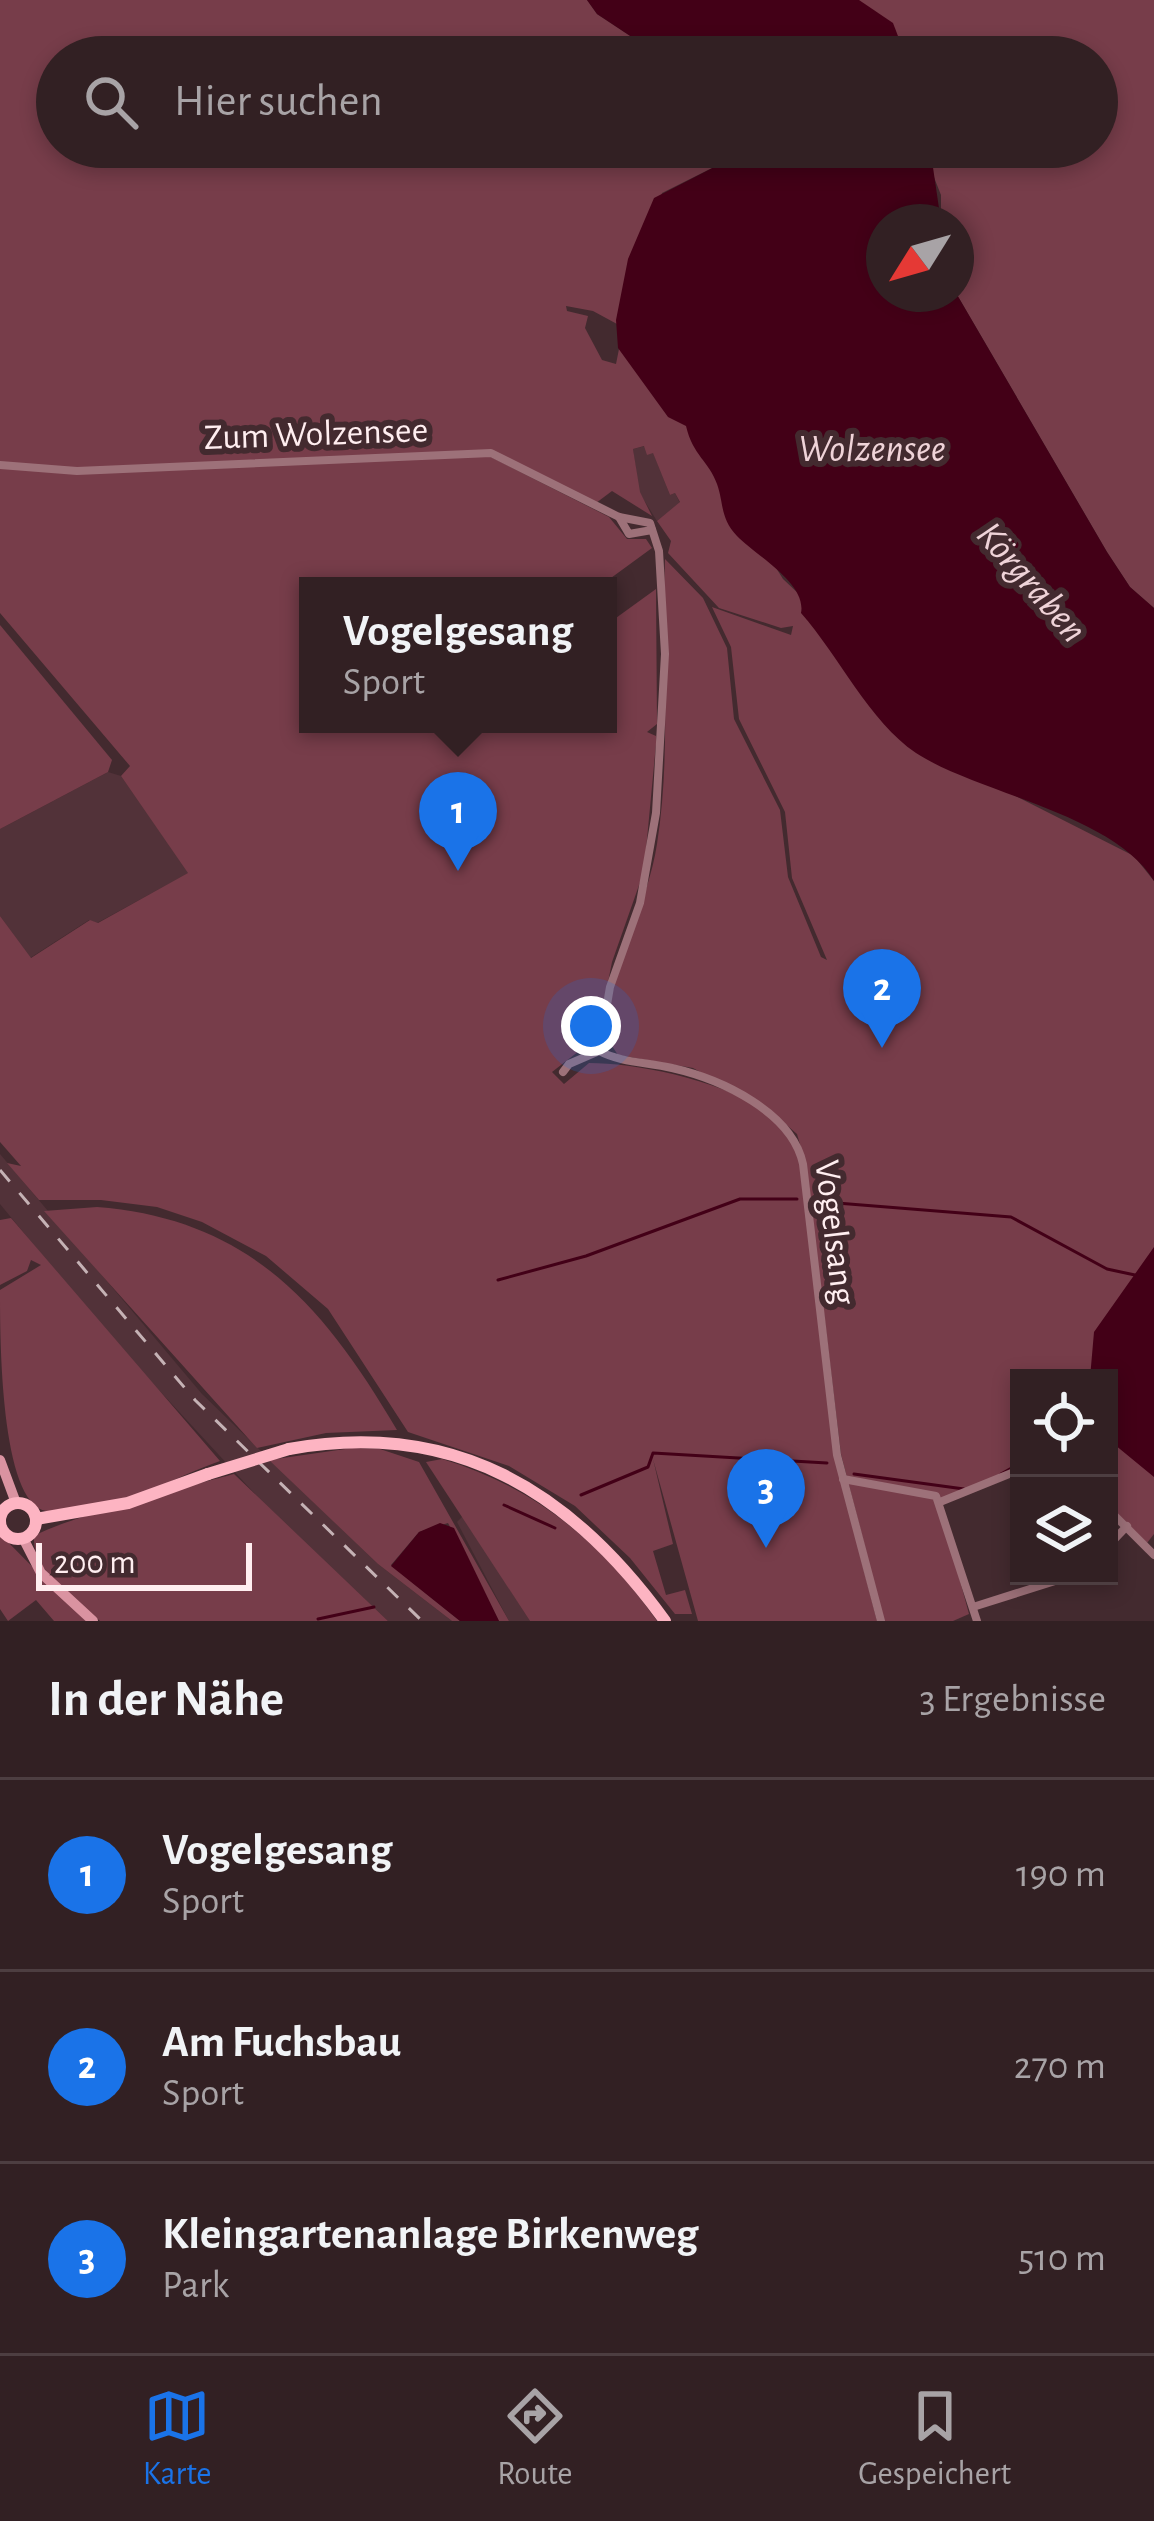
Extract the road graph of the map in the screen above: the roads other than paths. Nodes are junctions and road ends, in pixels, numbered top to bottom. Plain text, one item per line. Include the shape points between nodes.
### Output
1 (0, 465) edge
2 (619, 517) junction
3 (652, 530) junction
4 (599, 1051) junction
5 (563, 1072) dead end
6 (0, 1460) edge
7 (1010, 1474) edge
8 (843, 1479) junction
9 (940, 1502) junction
10 (16, 1503) junction
11 (1118, 1518) edge
12 (36, 1519) junction
13 (1127, 1526) junction
14 (1118, 1536) edge
15 (23, 1538) junction
16 (1154, 1555) edge
17 (1043, 1585) edge
18 (973, 1607) junction
19 (93, 1621) edge
20 (665, 1621) edge
21 (881, 1621) edge
22 (977, 1621) edge

1 - 2 street, Zum Wolzensee via 77,470 491,454
2 - 3 street, Zum Wolzensee via 636,517
2 - 3 street, Zum Wolzensee via 629,534
3 - 4 street via 665,654 656,813
4 - 5 street
4 - 8 street, Vogelsang via 709,1079 795,1137
6 - 10 main road
7 - 9 street
8 - 9 street
8 - 21 street, Vogelsang
9 - 18 street
10 - 12 main road
10 - 15 main road via 0,1522 10,1537
11 - 13 street
12 - 15 main road
12 - 20 main road, bridge via 128,1503 289,1449 392,1443 511,1477 572,1516
13 - 14 street
13 - 16 street
15 - 19 main road via 41,1574
17 - 18 street
18 - 22 street

